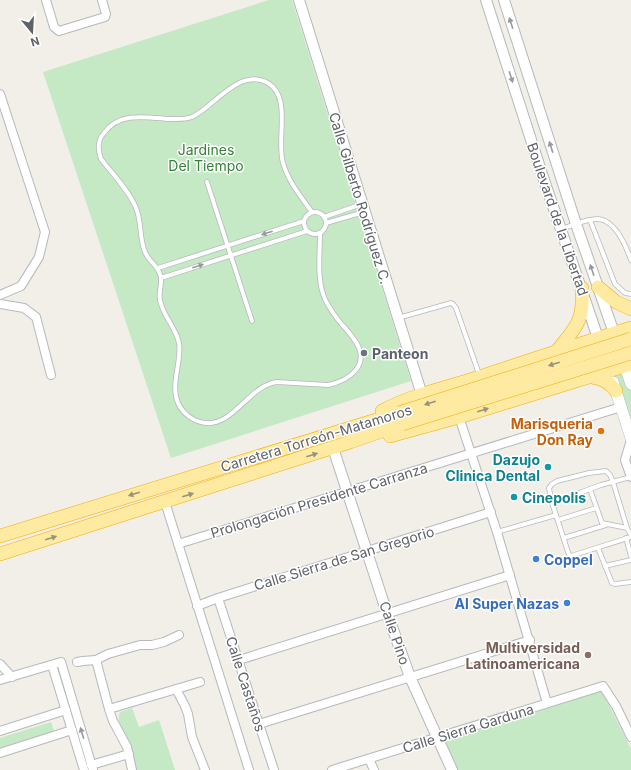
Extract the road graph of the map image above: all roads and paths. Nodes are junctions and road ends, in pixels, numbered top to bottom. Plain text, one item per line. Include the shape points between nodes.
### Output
1 (46, 0) edge
2 (102, 0) edge
3 (299, 0) edge
4 (486, 0) edge
5 (504, 0) edge
6 (0, 94) edge
7 (207, 182) dead end
8 (363, 208) junction
9 (312, 212) junction
10 (324, 216) junction
11 (590, 220) junction
12 (304, 221) junction
13 (326, 223) junction
14 (576, 224) junction
15 (561, 229) junction
16 (307, 231) junction
17 (320, 233) junction
18 (228, 246) junction
19 (231, 256) junction
20 (631, 260) edge
21 (158, 268) junction
22 (161, 278) junction
23 (598, 287) junction
24 (582, 288) junction
25 (631, 294) edge
26 (0, 295) edge
27 (0, 304) edge
28 (631, 309) edge
29 (398, 318) junction
30 (252, 321) dead end
31 (631, 328) edge
32 (614, 334) junction
33 (598, 338) junction
34 (631, 339) edge
35 (561, 350) junction
36 (631, 353) edge
37 (628, 365) edge
38 (610, 371) junction
39 (51, 374) dead end
40 (480, 377) junction
41 (588, 378) junction
42 (631, 384) edge
43 (616, 391) junction
44 (422, 396) junction
45 (621, 407) junction
46 (459, 417) junction
47 (401, 418) junction
48 (359, 425) junction
49 (631, 439) edge
50 (350, 442) junction
51 (334, 448) junction
52 (470, 453) junction
53 (631, 477) edge
54 (613, 482) junction
55 (590, 489) junction
56 (348, 492) junction
57 (165, 502) junction
58 (552, 503) junction
59 (596, 508) junction
60 (491, 512) junction
61 (556, 515) junction
62 (558, 520) junction
63 (606, 525) junction
64 (627, 528) junction
65 (497, 532) junction
66 (0, 536) edge
67 (629, 537) edge
68 (564, 538) junction
69 (178, 544) junction
70 (0, 545) edge
71 (26, 546) junction
72 (598, 548) junction
73 (367, 551) junction
74 (0, 554) edge
75 (631, 556) edge
76 (631, 560) edge
77 (605, 566) junction
78 (510, 575) junction
79 (631, 582) edge
80 (218, 598) junction
81 (197, 606) junction
82 (387, 614) junction
83 (179, 635) dead end
84 (530, 640) junction
85 (96, 660) junction
86 (239, 660) junction
87 (77, 662) dead end
88 (0, 664) edge
89 (56, 664) junction
90 (12, 677) junction
91 (410, 677) junction
92 (0, 680) edge
93 (200, 682) dead end
94 (69, 689) junction
95 (176, 689) junction
96 (60, 692) junction
97 (547, 703) junction
98 (109, 709) junction
99 (66, 710) junction
100 (259, 724) junction
101 (72, 730) junction
102 (0, 731) edge
103 (630, 732) edge
104 (437, 738) junction
105 (87, 752) junction
106 (0, 753) edge
107 (79, 754) junction
108 (129, 754) junction
109 (369, 759) junction
110 (92, 767) edge
111 (84, 770) edge
112 (132, 770) edge
113 (205, 770) edge
114 (248, 770) edge
115 (274, 770) edge
116 (332, 770) edge
117 (374, 770) edge
118 (452, 770) edge

1 - 2 street via 54,27 62,31 105,17
3 - 8 street, Calle Gilberto Rodríguez C.
4 -> 15 street, Boulevard de la Libertad
14 -> 5 street, Boulevard de la Libertad
6 - 26 street via 45,232 39,257 21,286
7 - 18 lane
8 - 10 lane
8 - 13 lane
8 - 29 street, Calle Gilberto Rodríguez C.
9 - 10 lane
9 - 12 lane
9 - 21 lane via 292,184 283,164 280,142 282,110 273,87 267,83 253,80 235,85 196,115 186,119 129,117 120,120 112,124 101,136 98,151 136,207 144,249 149,260
10 - 13 lane
11 - 14 lane
11 - 20 lane via 599,219 607,222 620,235
11 - 25 lane via 615,284 625,293
12 - 16 lane
12 -> 18 lane
13 - 17 lane
14 - 15 lane
23 -> 14 street, Boulevard de la Libertad
15 - 24 street, Boulevard de la Libertad
16 - 17 lane via 313,234
16 - 19 lane
17 - 22 lane via 319,268 323,294 335,315 356,341 360,356 357,369 348,378 335,384 271,382 262,386 226,417 213,422 207,423 189,417 178,402 176,388 179,342 158,296
18 - 19 lane
18 - 21 lane
22 -> 19 lane
19 - 30 lane
21 - 22 lane
23 - 28 highway via 616,302
23 - 32 street, Boulevard de la Libertad
24 - 33 street, Boulevard de la Libertad
24 - 35 highway via 580,320
27 - 39 street via 24,308 36,317
29 - 40 lane via 453,304
29 - 44 street, Calle Gilberto Rodríguez C.
31 - 32 highway
32 - 33 highway
32 - 37 main road, Boulevard de la Libertad
33 - 35 highway
33 - 38 main road, Boulevard de la Libertad
34 -> 47 highway, Carretera Torreón-Matamoros, bridge
35 - 40 highway
35 - 41 highway via 575,354
36 - 47 highway, bridge
37 - 38 highway
37 - 42 main road, Boulevard de la Libertad
38 - 41 highway
38 - 43 main road, Boulevard de la Libertad
40 - 44 highway
41 - 43 highway via 604,380
46 -> 41 highway
43 - 45 main road, Boulevard de la Libertad
44 - 48 highway via 388,408
45 - 49 main road, Boulevard de la Libertad
45 - 52 street, Prolongación Presidente Carranza
46 - 50 highway via 392,436
46 - 52 street
47 - 48 highway, Carretera Torreón-Matamoros
47 - 50 highway
48 -> 66 highway, Carretera Torreón-Matamoros
49 - 53 street via 625,460
50 - 51 highway
51 - 56 street, Calle Pino
57 -> 51 highway
52 - 56 street, Prolongación Presidente Carranza
52 - 60 street
53 - 54 lane
54 - 55 lane
54 - 58 lane via 606,471 557,481 549,488
54 - 64 lane
55 - 58 lane
55 - 59 lane
56 - 69 street, Prolongación Presidente Carranza
56 - 73 street, Calle Pino
57 - 69 street
71 -> 57 highway
58 - 61 lane
59 - 62 lane
59 - 63 lane via 600,520
60 - 65 street
60 - 73 street, Calle Sierra de San Gregorio
61 - 62 lane
61 - 65 lane
62 - 68 lane
63 - 64 lane
63 - 68 lane
64 - 67 lane
65 - 78 street
67 - 72 lane
67 - 75 lane
68 - 72 lane via 571,556
69 - 81 street
70 - 71 highway via 11,543
71 - 74 highway
72 - 77 lane
73 - 80 street, Calle Sierra de San Gregorio
73 - 82 street, Calle Pino
76 - 77 lane
77 - 79 lane via 613,584
78 - 82 street
78 - 84 street
80 - 81 street, Calle Sierra de San Gregorio
80 - 86 street, Calle Castaños
81 - 114 street
82 - 86 street
82 - 91 street, Calle Pino
83 - 85 street via 164,642 140,645
84 - 91 street
84 - 97 street
85 - 87 street
85 - 98 street
86 - 100 street, Calle Castaños
88 - 90 street
89 - 90 street
89 - 94 street
89 - 96 street
90 - 92 street
91 - 100 street
91 - 104 street, Calle Pino
93 - 95 street
94 - 96 street
105 -> 94 street
95 - 98 street
95 - 113 street via 188,714 192,737
96 - 99 street
97 - 103 street, Calle Sierra Garduna via 604,686
97 - 104 street, Calle Sierra Garduna
98 - 108 street
99 - 101 street
99 - 102 street
100 - 115 street, Calle Castaños
101 - 106 street
101 - 107 street
104 - 109 street, Calle Sierra Garduna
104 - 118 street, Calle Pino
105 - 107 street
105 - 110 street
107 - 111 street
108 - 110 street
108 - 112 street
109 - 116 street, Calle Sierra Garduna
109 - 117 street

